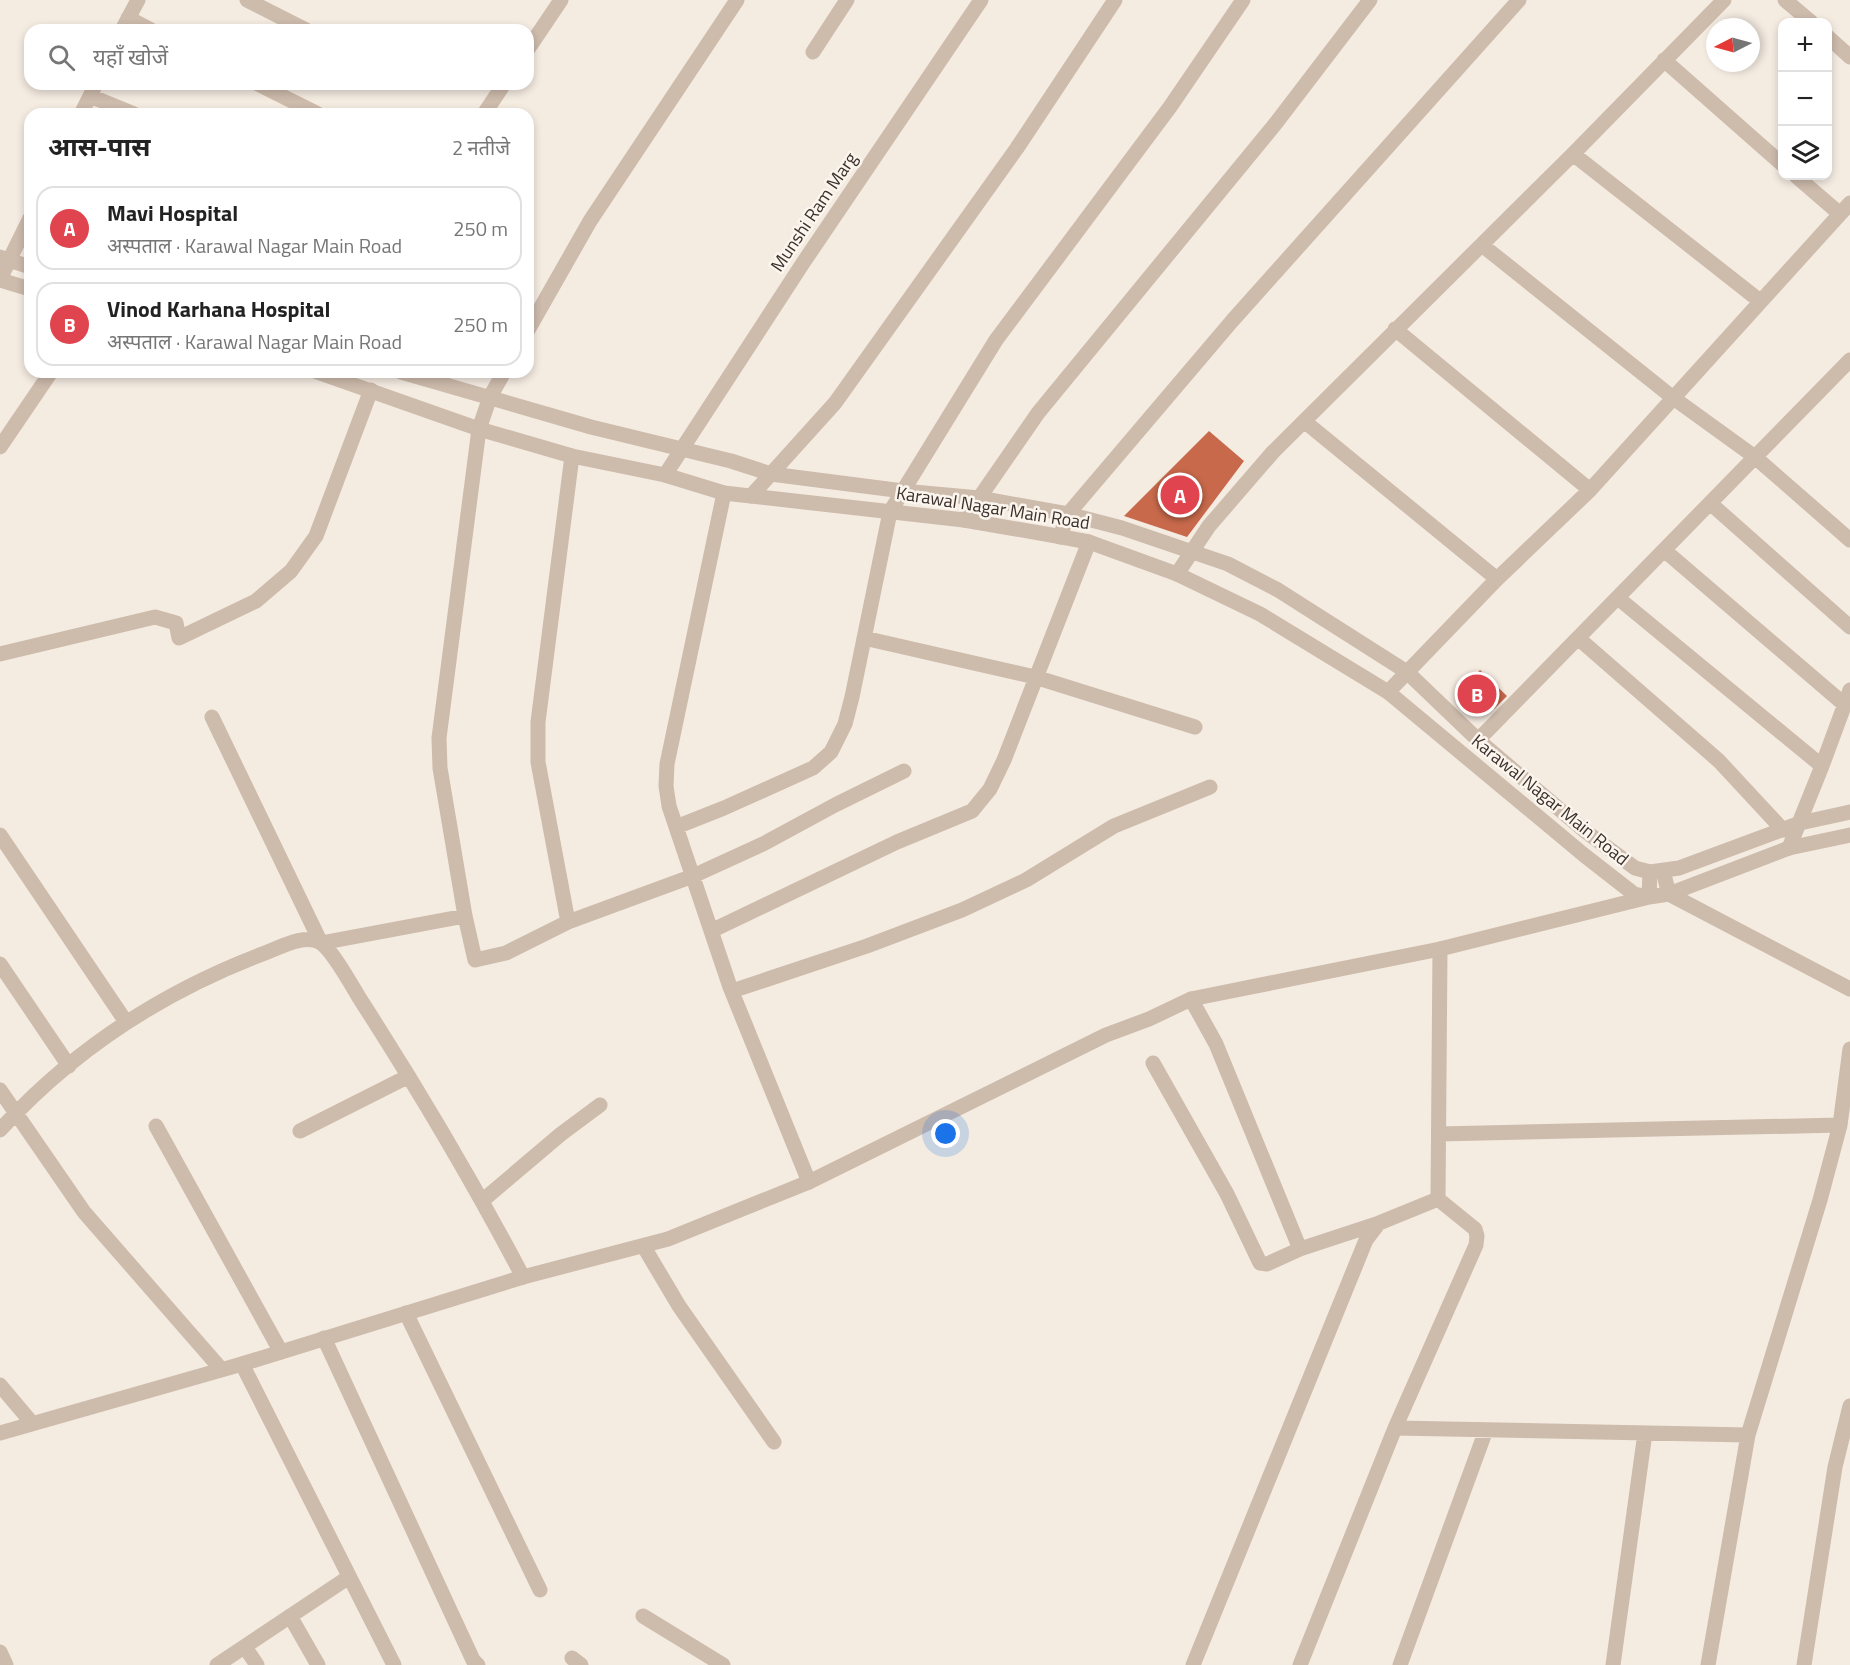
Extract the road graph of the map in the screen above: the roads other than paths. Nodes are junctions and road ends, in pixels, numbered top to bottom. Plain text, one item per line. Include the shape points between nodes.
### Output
1 (138, 0) edge
2 (247, 0) edge
3 (561, 0) edge
4 (736, 0) edge
5 (847, 0) edge
6 (981, 0) edge
7 (1115, 0) edge
8 (1243, 0) edge
9 (1370, 0) edge
10 (1519, 0) edge
11 (1724, 0) edge
12 (1785, 0) edge
13 (1806, 18) edge
14 (125, 24) edge
15 (294, 24) edge
16 (534, 40) edge
17 (1832, 41) edge
18 (813, 52) dead end
19 (1850, 57) edge
20 (1664, 60) junction
21 (93, 90) edge
22 (270, 90) edge
23 (500, 90) edge
24 (84, 108) edge
25 (124, 108) edge
26 (306, 108) edge
27 (488, 108) edge
28 (1573, 154) junction
29 (1778, 160) edge
30 (1802, 180) edge
31 (1845, 208) edge
32 (24, 228) edge
33 (1482, 245) junction
34 (5, 259) edge
35 (24, 265) edge
36 (0, 280) edge
37 (24, 287) edge
38 (1760, 301) junction
39 (534, 319) edge
40 (1395, 329) junction
41 (1849, 363) edge
42 (47, 378) edge
43 (335, 378) edge
44 (422, 378) edge
45 (501, 378) edge
46 (371, 390) junction
47 (490, 397) junction
48 (1672, 397) junction
49 (1304, 421) junction
50 (479, 429) junction
51 (0, 447) edge
52 (682, 449) junction
53 (572, 456) junction
54 (1755, 457) junction
55 (771, 474) junction
56 (665, 475) junction
57 (1590, 490) junction
58 (903, 491) junction
59 (724, 493) junction
60 (751, 496) junction
61 (979, 498) junction
62 (1710, 503) junction
63 (890, 512) junction
64 (1068, 514) junction
65 (964, 520) junction
66 (1060, 537) junction
67 (1850, 540) edge
68 (1089, 542) junction
69 (1664, 550) junction
70 (1191, 552) junction
71 (1177, 573) junction
72 (1497, 579) junction
73 (1618, 598) junction
74 (1850, 627) edge
75 (864, 638) junction
76 (1578, 638) junction
77 (0, 654) edge
78 (1407, 672) junction
79 (1035, 677) junction
80 (1388, 692) junction
81 (1847, 698) edge
82 (212, 717) dead end
83 (1195, 727) dead end
84 (1478, 740) junction
85 (1822, 766) junction
86 (904, 771) dead end
87 (1210, 787) dead end
88 (1850, 812) edge
89 (1800, 823) junction
90 (676, 827) junction
91 (1783, 830) junction
92 (0, 835) edge
93 (1850, 835) edge
94 (1789, 848) junction
95 (1656, 872) junction
96 (693, 876) junction
97 (1669, 894) junction
98 (1649, 897) junction
99 (465, 916) junction
100 (568, 922) junction
101 (711, 931) junction
102 (321, 943) junction
103 (1440, 949) junction
104 (0, 964) edge
105 (1850, 989) edge
106 (732, 991) junction
107 (1191, 999) junction
108 (126, 1022) junction
109 (1850, 1049) edge
110 (1153, 1064) dead end
111 (69, 1066) junction
112 (407, 1077) junction
113 (0, 1090) edge
114 (600, 1105) dead end
115 (16, 1112) junction
116 (1840, 1125) junction
117 (156, 1126) dead end
118 (0, 1130) edge
119 (300, 1131) dead end
120 (1439, 1134) junction
121 (809, 1182) junction
122 (1438, 1199) junction
123 (482, 1201) junction
124 (1378, 1223) junction
125 (644, 1247) junction
126 (1300, 1249) junction
127 (523, 1277) junction
128 (406, 1313) junction
129 (324, 1338) junction
130 (281, 1352) junction
131 (242, 1364) junction
132 (221, 1369) junction
133 (0, 1385) edge
134 (1849, 1414) edge
135 (32, 1423) junction
136 (1395, 1428) junction
137 (1486, 1430) junction
138 (0, 1433) edge
139 (1646, 1433) junction
140 (1748, 1435) junction
141 (774, 1442) dead end
142 (349, 1577) junction
143 (540, 1590) dead end
144 (290, 1616) junction
145 (644, 1616) dead end
146 (245, 1647) junction
147 (0, 1652) edge
148 (476, 1663) edge
149 (6, 1665) edge
150 (217, 1665) edge
151 (256, 1665) edge
152 (318, 1665) edge
153 (394, 1665) edge
154 (723, 1665) edge
155 (1193, 1665) edge
156 (1300, 1665) edge
157 (1400, 1665) edge
158 (1613, 1665) edge
159 (1708, 1665) edge
160 (1804, 1665) edge

1 - 14 street
2 - 15 street
3 - 16 street
4 - 39 street via 590,221
5 - 18 street
6 - 52 street, Munshi Ram Marg via 802,263
7 - 55 street via 1017,148 835,403
8 - 58 street via 1170,107 996,340
9 - 61 street via 1276,123 1038,413
10 - 64 street via 1232,321
11 - 20 street
12 - 13 street
17 - 19 street
20 - 28 street
20 - 29 street
21 - 24 street
21 - 25 street
22 - 26 street
23 - 27 street
28 - 33 street
28 - 38 street
30 - 31 street
31 - 38 street
32 - 34 street
33 - 40 street
33 - 48 street
34 - 35 street
34 - 36 street
36 - 37 street
38 - 48 street
40 - 49 street
40 - 57 street
41 - 54 street
42 - 51 street
43 - 46 street, Karawal Nagar Main Road
44 - 47 street, Karawal Nagar Main Road
45 - 47 street
46 - 50 street, Karawal Nagar Main Road
46 - 77 street via 316,536 291,571 256,601 178,638 176,623 155,617
47 - 50 street
47 - 52 street, Karawal Nagar Main Road
48 - 54 street
48 - 57 street
49 - 70 street via 1238,490
49 - 72 street
50 - 53 street, Karawal Nagar Main Road
50 - 99 street via 439,753
52 - 55 street, Karawal Nagar Main Road
52 - 56 street, Munshi Ram Marg
53 - 56 street, Karawal Nagar Main Road
53 - 100 street via 537,751
54 - 62 street
54 - 67 street
55 - 58 street, Karawal Nagar Main Road
55 - 60 street
56 - 59 street, Karawal Nagar Main Road
57 - 72 street
58 - 61 street, Karawal Nagar Main Road
58 - 63 street
59 - 60 street, Karawal Nagar Main Road
59 - 90 street via 667,764 666,786
60 - 63 street, Karawal Nagar Main Road
61 - 64 street, Karawal Nagar Main Road
61 - 65 street
62 - 69 street
62 - 74 street
63 - 65 street, Karawal Nagar Main Road
63 - 75 street
64 - 66 street
64 - 70 street, Karawal Nagar Main Road
65 - 66 street, Karawal Nagar Main Road
66 - 68 street, Karawal Nagar Main Road
68 - 71 street, Karawal Nagar Main Road
68 - 79 street
69 - 73 street
69 - 81 street
70 - 71 street
70 - 78 street, Karawal Nagar Main Road via 1228,564 1278,590
71 - 80 street, Karawal Nagar Main Road via 1260,614
72 - 78 street
73 - 76 street
73 - 85 street
75 - 79 street
75 - 90 street via 845,724 831,752 813,768
76 - 84 street
76 - 91 street via 1719,761
78 - 80 street
78 - 84 street, Karawal Nagar Main Road
79 - 83 street
79 - 101 street via 1004,760 990,789 972,811 897,842
80 - 98 street, Karawal Nagar Main Road via 1584,855 1634,894
81 - 85 street
82 - 102 street
84 - 95 street, Karawal Nagar Main Road via 1585,831 1635,868
85 - 89 street
86 - 96 street
87 - 106 street via 1114,826 1026,880 962,910
88 - 89 street
89 - 91 street
89 - 94 street
90 - 96 street
91 - 95 street via 1679,868
92 - 108 street
93 - 94 street
94 - 97 street
95 - 97 street
95 - 98 street
96 - 100 street
96 - 101 street
97 - 98 street
97 - 105 street
98 - 103 street
99 - 100 street via 475,960 507,953
99 - 102 street
101 - 106 street
102 - 108 street via 297,941 256,956 159,1001
102 - 112 street
103 - 107 street
103 - 120 street
104 - 111 street
106 - 121 street
107 - 121 street via 1106,1035
107 - 126 street via 1216,1044
108 - 111 street
109 - 116 street
110 - 126 street via 1227,1194 1260,1263
111 - 115 street
112 - 119 street
112 - 123 street
113 - 115 street
114 - 123 street
115 - 118 street
115 - 132 street via 84,1212
116 - 120 street
116 - 140 street
117 - 130 street
120 - 122 street
121 - 125 street
122 - 124 street
122 - 136 street via 1475,1229 1476,1245
123 - 127 street
124 - 126 street
124 - 155 street via 1365,1240
125 - 127 street
125 - 141 street via 679,1306
127 - 128 street
128 - 129 street
128 - 143 street
129 - 130 street
129 - 148 street
130 - 131 street
131 - 132 street
131 - 142 street
132 - 135 street
133 - 135 street
134 - 160 street via 1835,1467
135 - 138 street
136 - 137 street
136 - 156 street
137 - 139 street
137 - 157 street
139 - 140 street
139 - 158 street
140 - 159 street
142 - 144 street
142 - 153 street
144 - 146 street
144 - 152 street
145 - 154 street
146 - 150 street
146 - 151 street
147 - 149 street

